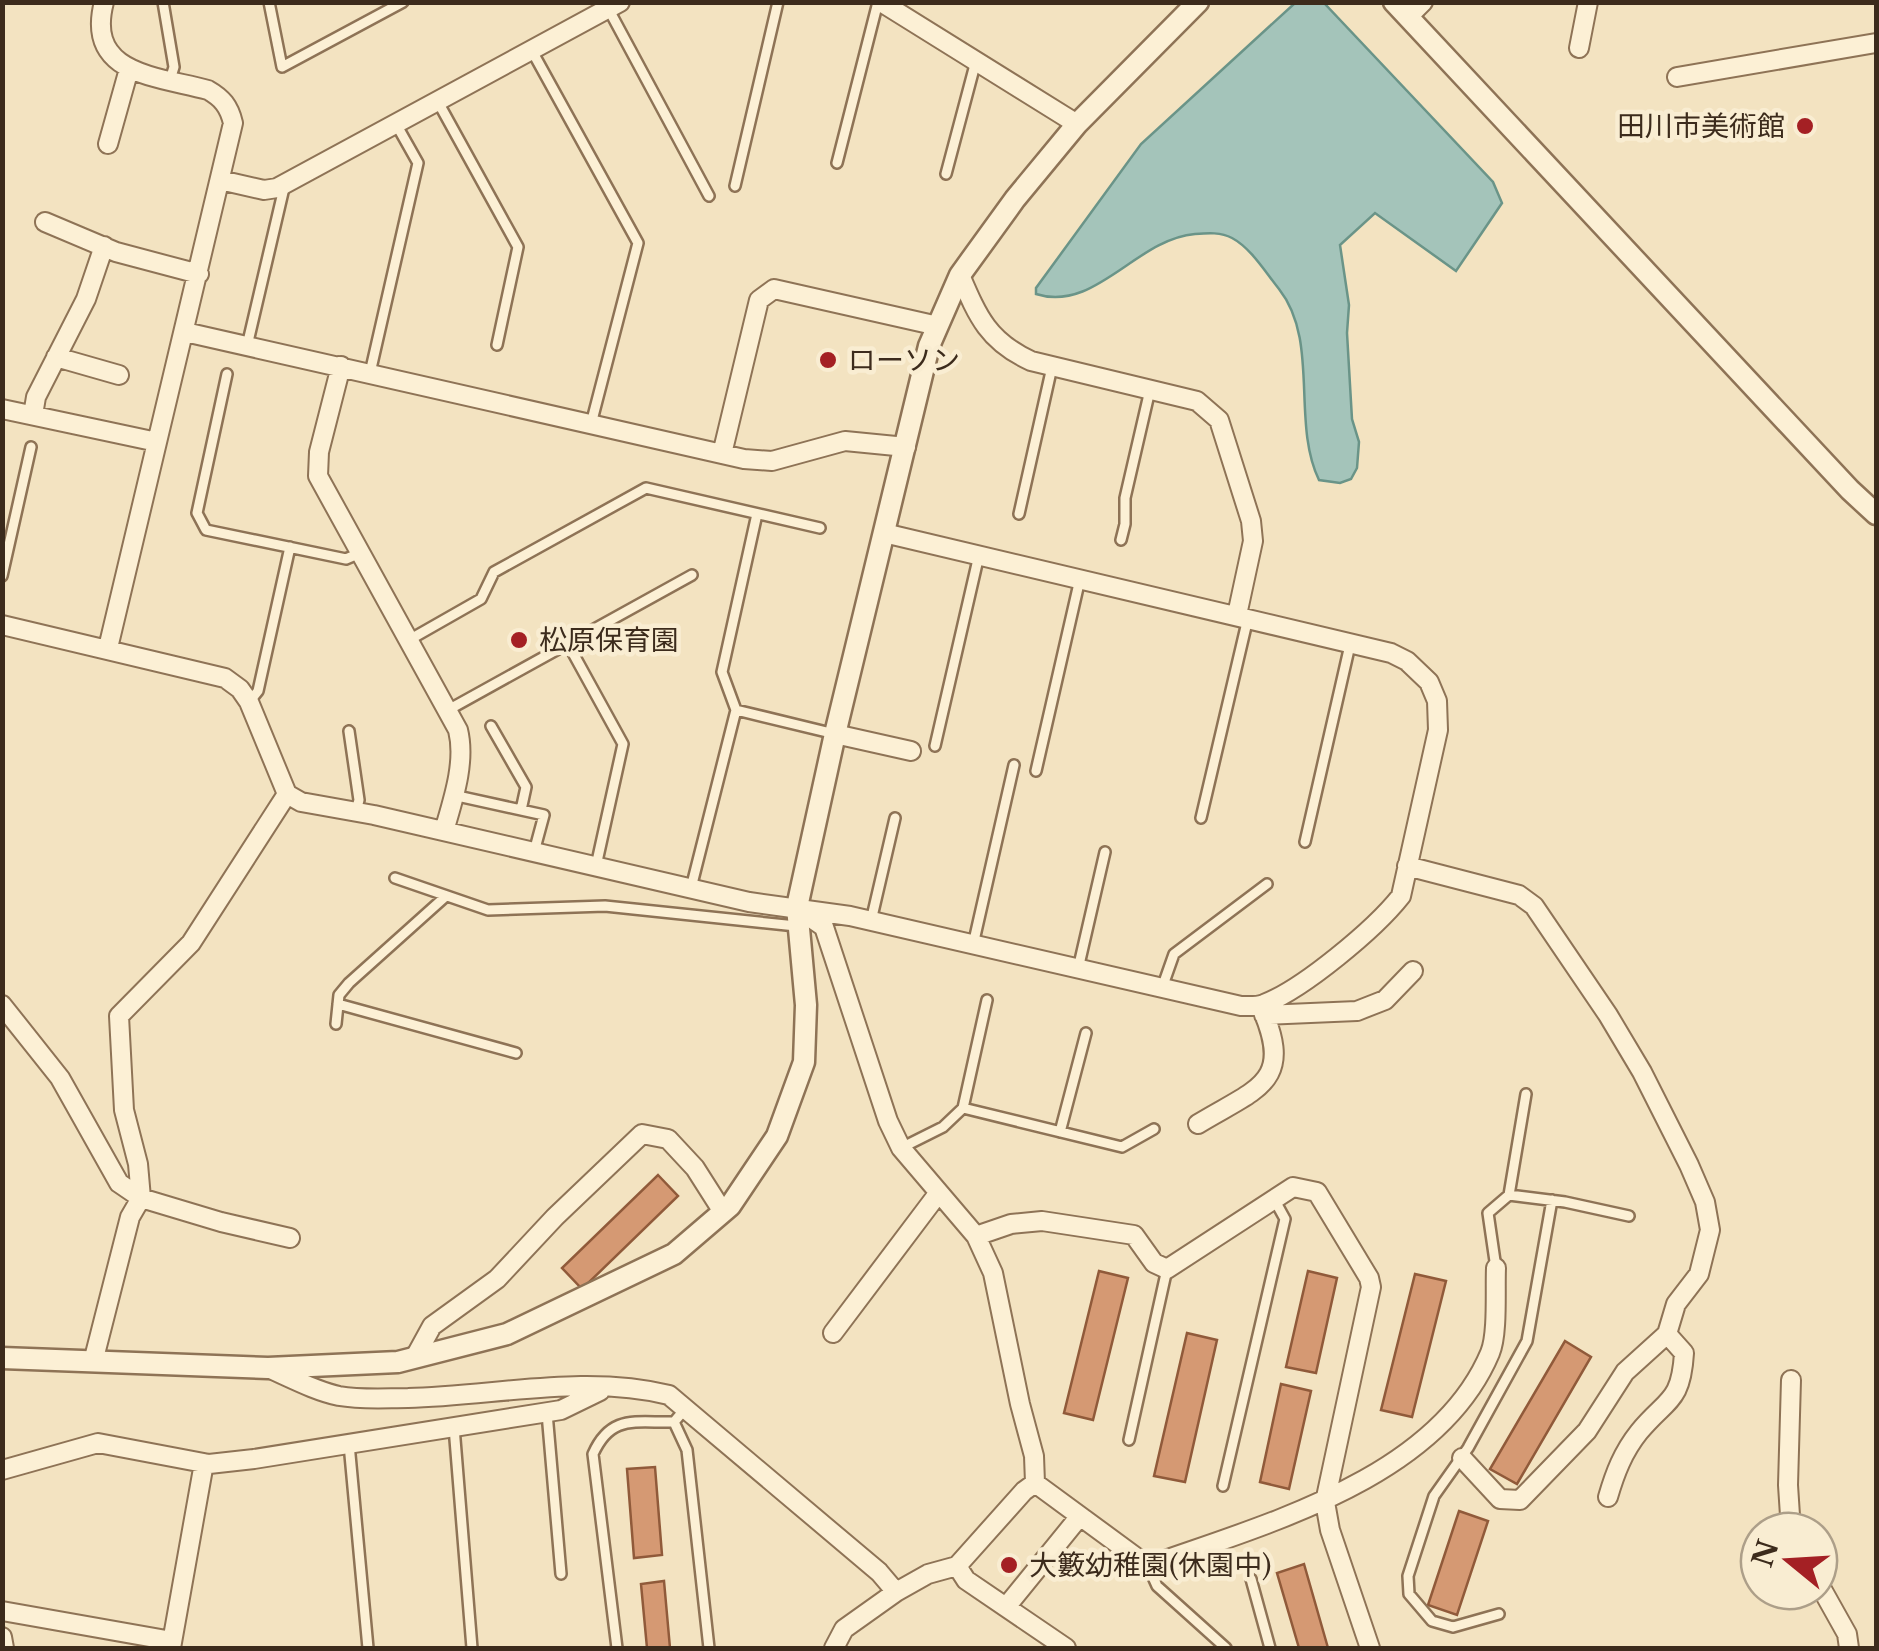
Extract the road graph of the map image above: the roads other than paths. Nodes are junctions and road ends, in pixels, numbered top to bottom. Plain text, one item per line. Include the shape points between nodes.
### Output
1 (104, 2) edge
2 (163, 2) edge
3 (269, 2) edge
4 (404, 2) edge
5 (778, 2) edge
6 (880, 2) edge
7 (1198, 2) edge
8 (1588, 2) edge
9 (614, 6) edge
10 (1408, 7) edge
11 (1876, 43) edge
12 (1579, 48) dead end
13 (532, 52) junction
14 (977, 60) junction
15 (128, 69) junction
16 (1677, 77) dead end
17 (170, 80) junction
18 (438, 102) junction
19 (396, 124) junction
20 (1077, 124) junction
21 (108, 144) dead end
22 (837, 162) dead end
23 (946, 174) dead end
24 (220, 180) junction
25 (284, 184) junction
26 (735, 186) dead end
27 (709, 196) dead end
28 (45, 222) dead end
29 (104, 246) junction
30 (198, 274) junction
31 (960, 276) junction
32 (938, 326) junction
33 (185, 332) junction
34 (497, 344) dead end
35 (248, 346) junction
36 (56, 357) junction
37 (341, 366) junction
38 (1052, 366) junction
39 (370, 373) junction
40 (119, 374) dead end
41 (227, 374) dead end
42 (1150, 390) junction
43 (2, 409) edge
44 (32, 415) junction
45 (591, 424) junction
46 (157, 442) junction
47 (31, 447) dead end
48 (906, 447) junction
49 (722, 454) junction
50 (757, 514) junction
51 (1020, 514) dead end
52 (1876, 514) edge
53 (820, 528) dead end
54 (884, 532) junction
55 (1121, 540) dead end
56 (290, 547) junction
57 (360, 553) junction
58 (979, 555) junction
59 (692, 575) dead end
60 (2, 576) edge
61 (1080, 578) junction
62 (1242, 617) junction
63 (2, 625) edge
64 (409, 640) junction
65 (1350, 643) junction
66 (568, 644) junction
67 (108, 648) junction
68 (249, 702) junction
69 (448, 710) junction
70 (736, 710) junction
71 (491, 726) dead end
72 (348, 731) dead end
73 (835, 734) junction
74 (935, 746) dead end
75 (911, 750) dead end
76 (1014, 765) dead end
77 (1036, 770) dead end
78 (287, 794) junction
79 (453, 795) junction
80 (521, 810) junction
81 (356, 812) junction
82 (895, 818) dead end
83 (1201, 818) dead end
84 (444, 831) junction
85 (1305, 842) dead end
86 (534, 852) junction
87 (1105, 852) dead end
88 (596, 866) junction
89 (1407, 866) junction
90 (396, 878) dead end
91 (1267, 884) dead end
92 (692, 888) junction
93 (446, 896) junction
94 (798, 917) junction
95 (871, 921) junction
96 (973, 944) junction
97 (1078, 969) junction
98 (1414, 971) dead end
99 (1162, 988) junction
100 (987, 1000) dead end
101 (338, 1004) junction
102 (2, 1006) edge
103 (1262, 1010) junction
104 (336, 1024) dead end
105 (1086, 1033) dead end
106 (516, 1053) dead end
107 (1526, 1094) dead end
108 (963, 1108) junction
109 (1198, 1124) dead end
110 (1154, 1129) dead end
111 (1060, 1132) junction
112 (901, 1148) junction
113 (937, 1195) junction
114 (1509, 1195) junction
115 (141, 1198) junction
116 (1274, 1200) junction
117 (1552, 1200) junction
118 (723, 1212) junction
119 (1629, 1216) dead end
120 (976, 1236) junction
121 (290, 1238) dead end
122 (1167, 1268) junction
123 (1496, 1268) joint
124 (832, 1333) dead end
125 (1667, 1334) junction
126 (415, 1357) junction
127 (2, 1358) edge
128 (93, 1362) junction
129 (268, 1368) junction
130 (1791, 1380) dead end
131 (606, 1389) junction
132 (547, 1412) junction
133 (679, 1415) junction
134 (454, 1427) junction
135 (1129, 1440) dead end
136 (350, 1444) junction
137 (1462, 1458) junction
138 (204, 1463) junction
139 (2, 1470) edge
140 (1035, 1483) junction
141 (1223, 1486) dead end
142 (1608, 1497) dead end
143 (1325, 1502) junction
144 (1790, 1511) edge
145 (1080, 1516) junction
146 (957, 1566) junction
147 (1148, 1566) junction
148 (561, 1574) dead end
149 (1251, 1579) dead end
150 (896, 1592) junction
151 (1006, 1607) junction
152 (2, 1611) edge
153 (1834, 1611) edge
154 (1499, 1614) dead end
155 (2, 1637) edge
156 (172, 1645) edge
157 (4, 1648) edge
158 (368, 1648) edge
159 (472, 1648) edge
160 (617, 1648) edge
161 (709, 1648) edge
162 (834, 1648) edge
163 (1066, 1648) edge
164 (1226, 1648) edge
165 (1270, 1648) edge
166 (1370, 1648) edge
167 (1849, 1648) edge

1 - 15 street via 108,53
2 - 17 lane via 174,66
3 - 4 lane via 282,68
5 - 26 lane
6 - 14 street
6 - 22 lane
7 - 20 street
8 - 12 street
9 - 13 street
9 - 27 lane
10 - 52 street
11 - 16 street
13 - 18 street
13 - 45 lane via 638,243
14 - 20 street
14 - 23 lane
15 - 17 street
15 - 21 street
17 - 24 street via 208,90 230,109
18 - 19 street
18 - 34 lane via 518,247
19 - 25 street
19 - 39 lane via 418,164
20 - 31 street
24 - 25 street via 264,190
24 - 30 street
25 - 35 lane
28 - 29 street
29 - 30 street
29 - 36 street
30 - 33 street
31 - 32 street
31 - 38 street via 976,313 1006,350
32 - 48 street
32 - 49 street via 774,289 759,300
33 - 35 street
33 - 46 street
35 - 37 street
36 - 40 street
36 - 44 street
37 - 39 street
37 - 57 street via 318,476
38 - 42 street
38 - 51 lane
39 - 45 street
41 - 56 lane via 197,513 206,530
42 - 55 lane
42 - 62 street via 1198,401 1219,420 1253,541
43 - 44 street
44 - 46 street
45 - 49 street
46 - 67 street
47 - 60 lane
48 - 49 street via 845,441 772,461
48 - 54 street
50 - 53 lane
50 - 64 lane via 646,488 494,572 481,599
50 - 70 lane via 722,672
54 - 58 street
54 - 73 street
56 - 57 lane via 346,559
56 - 68 lane via 258,691
57 - 64 street
58 - 61 street
58 - 74 lane
59 - 66 lane
61 - 62 street
61 - 77 lane
62 - 65 street
62 - 83 lane
63 - 67 street
64 - 69 street
65 - 85 lane
65 - 89 street via 1407,661 1437,701 1438,730
66 - 69 lane
66 - 88 lane via 623,744
67 - 68 street via 225,678
68 - 78 street
69 - 79 street via 462,744
70 - 73 lane
70 - 92 lane
71 - 80 lane via 526,787
72 - 81 lane
73 - 75 street
73 - 94 street
76 - 96 lane
78 - 81 street
78 - 115 street via 191,943 119,1016 124,1110
79 - 80 lane
79 - 84 street
80 - 86 lane via 544,815
81 - 84 street
82 - 95 lane
84 - 86 street
86 - 88 street
87 - 97 lane
88 - 92 street
89 - 103 street via 1400,896 1385,917
89 - 125 street via 1507,891 1534,906 1642,1072 1695,1177 1710,1230 1699,1274 1676,1304
90 - 93 lane
91 - 99 lane via 1174,954
92 - 94 street
93 - 94 lane via 488,910 605,906
93 - 101 lane via 348,983
94 - 95 street
94 - 112 street via 824,928
94 - 118 street via 804,1062 776,1136
95 - 96 street
96 - 97 street
97 - 99 street
98 - 103 street via 1386,1000 1356,1010
99 - 103 street
100 - 108 lane
101 - 104 lane
101 - 106 lane
102 - 115 street via 60,1078 119,1183
103 - 109 street via 1277,1057 1264,1084
105 - 111 lane
107 - 114 lane
108 - 111 lane
108 - 112 lane via 943,1128
110 - 111 lane via 1122,1147
112 - 113 street
113 - 120 street
113 - 124 street
114 - 117 lane
114 - 123 lane via 1488,1213
115 - 121 street
115 - 128 street via 130,1217
116 - 122 street
116 - 141 lane via 1285,1219
116 - 143 street via 1293,1187 1317,1192 1370,1278
117 - 119 lane
117 - 137 lane via 1526,1341
118 - 126 street via 674,1254 507,1334
118 - 126 street via 668,1139 642,1134 497,1279 432,1326
120 - 122 street via 1042,1221 1134,1235 1154,1263
120 - 140 street via 993,1273
122 - 135 lane
123 - 143 street via 1492,1350 1449,1419
125 - 137 street via 1625,1372 1587,1431 1520,1500 1500,1500
125 - 142 street via 1684,1353 1682,1380 1675,1397 1638,1432
126 - 129 street
127 - 128 street
128 - 129 street
129 - 131 street via 318,1390 358,1398
130 - 144 street
131 - 132 street
131 - 133 street via 668,1395
132 - 134 street
132 - 148 lane
133 - 150 street
133 - 160 lane via 618,1423 602,1434 594,1454
133 - 161 lane
134 - 136 street
134 - 159 lane
136 - 138 street
136 - 158 lane
137 - 154 lane via 1434,1496 1408,1576 1409,1594 1432,1621 1453,1627
138 - 139 street via 98,1442
138 - 156 street
140 - 145 street
140 - 146 street
143 - 147 street
143 - 166 street
145 - 147 street
145 - 151 street
146 - 150 street
146 - 151 street
147 - 164 lane via 1157,1586
149 - 165 lane
150 - 162 street via 844,1628
151 - 163 street
152 - 156 street
153 - 167 street
155 - 157 street

